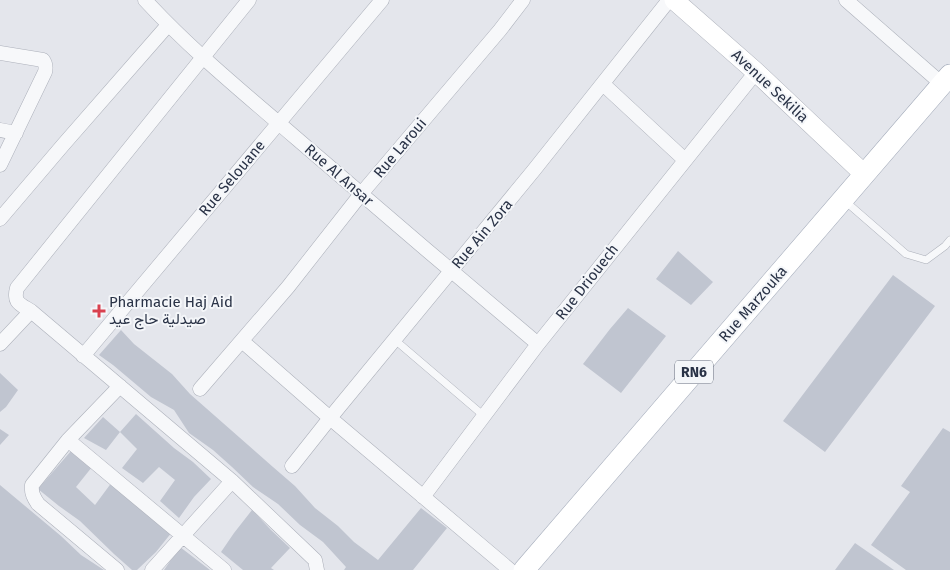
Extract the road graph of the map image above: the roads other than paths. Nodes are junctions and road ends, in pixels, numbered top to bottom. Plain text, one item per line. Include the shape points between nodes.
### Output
1 (145, 0) edge
2 (249, 0) edge
3 (382, 0) edge
4 (522, 0) edge
5 (669, 0) edge
6 (674, 0) edge
7 (846, 0) edge
8 (168, 25) junction
9 (0, 54) edge
10 (203, 57) junction
11 (756, 72) junction
12 (946, 79) edge
13 (603, 84) junction
14 (278, 123) junction
15 (0, 130) edge
16 (16, 132) junction
17 (686, 160) junction
18 (0, 165) edge
19 (864, 174) junction
20 (361, 194) junction
21 (843, 199) junction
22 (0, 219) edge
23 (950, 240) edge
24 (451, 271) junction
25 (30, 311) junction
26 (395, 340) junction
27 (242, 341) junction
28 (0, 344) edge
29 (538, 344) junction
30 (83, 356) junction
31 (120, 386) junction
32 (200, 389) dead end
33 (484, 416) junction
34 (330, 418) junction
35 (68, 440) junction
36 (292, 466) dead end
37 (232, 481) junction
38 (423, 497) junction
39 (183, 535) junction
40 (316, 565) edge
41 (118, 570) edge
42 (152, 570) edge
43 (224, 570) edge
44 (510, 570) edge
45 (524, 570) edge

1 - 8 street, Rue Al Ansar
2 - 10 street
3 - 14 street, Rue Selouane
4 - 20 street, Rue Laroui
5 - 13 street, Rue Ain Zora
6 - 11 main road, Avenue Sekilia
7 - 12 street
8 - 10 street, Rue Al Ansar
8 - 22 street
9 - 16 street via 43,60 45,63 45,72
10 - 14 street, Rue Al Ansar
10 - 25 street via 17,288 18,303
11 - 17 street, Rue Driouech
11 - 19 main road, Avenue Sekilia
12 - 19 main road, RN6
13 - 17 street
13 - 24 street, Rue Ain Zora
14 - 20 street, Rue Al Ansar
14 - 30 street, Rue Selouane
15 - 16 street
16 - 18 street
17 - 29 street, Rue Driouech
19 - 21 main road, Rue Marzouka / RN6
20 - 24 street, Rue Al Ansar
20 - 27 street, Rue Laroui
21 - 23 lane via 906,254 926,260
21 - 45 main road, Rue Marzouka / RN6
24 - 26 street, Rue Ain Zora
24 - 29 street, Rue Al Ansar
25 - 28 street
25 - 30 street
26 - 33 lane
26 - 34 street, Rue Ain Zora
27 - 32 street, Rue Laroui
27 - 34 street
29 - 33 street, Rue Driouech
30 - 31 street
31 - 35 street
31 - 37 street
33 - 38 street, Rue Driouech
34 - 36 street, Rue Ain Zora
34 - 38 street
35 - 39 street
35 - 41 street via 32,485 34,498
37 - 39 street
37 - 40 street
38 - 44 street
39 - 42 street
39 - 43 street

